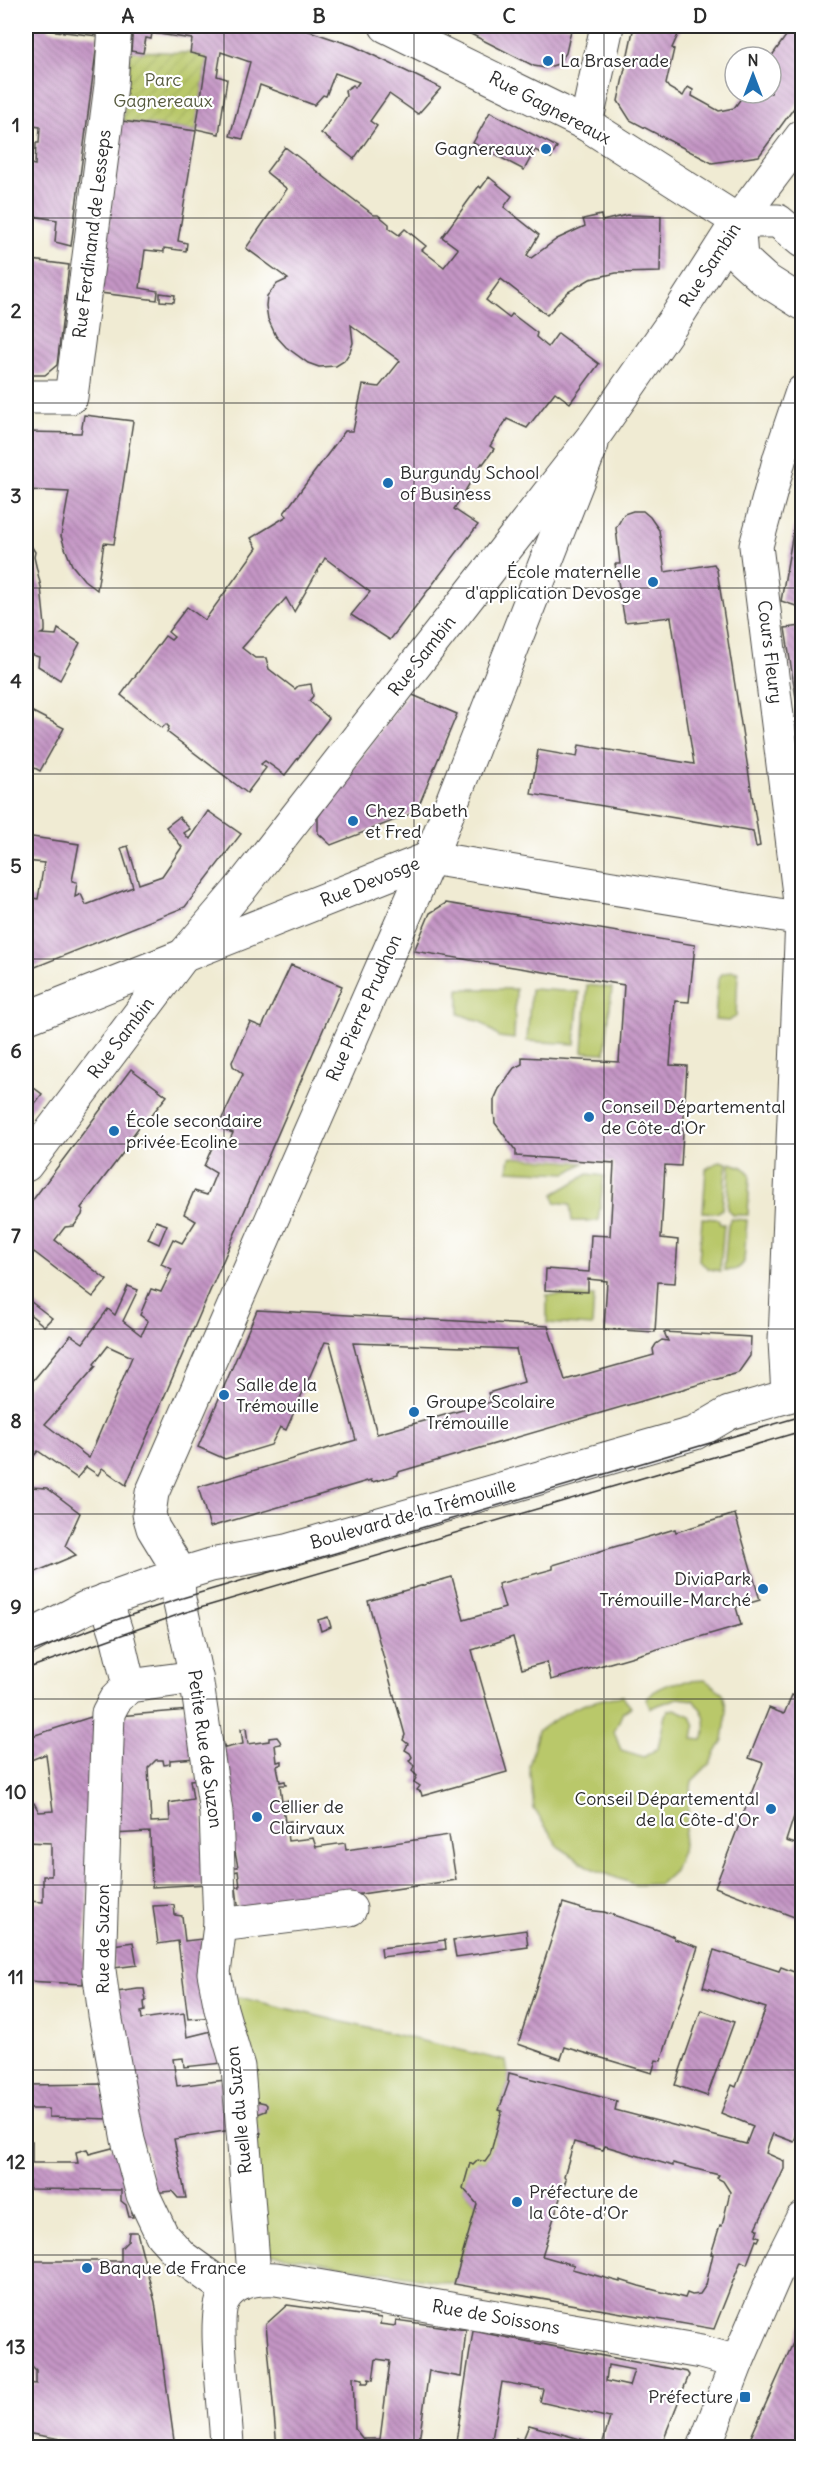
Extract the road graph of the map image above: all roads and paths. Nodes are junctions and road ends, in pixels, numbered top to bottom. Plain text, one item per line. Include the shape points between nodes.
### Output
1 (115, 26) edge
2 (386, 26) edge
3 (607, 26) edge
4 (586, 124) junction
5 (802, 136) edge
6 (738, 221) junction
7 (802, 241) edge
8 (802, 303) edge
9 (802, 392) edge
10 (26, 396) edge
11 (596, 433) junction
12 (430, 858) junction
13 (802, 918) edge
14 (183, 956) junction
15 (26, 1018) edge
16 (26, 1165) edge
17 (795, 1394) edge
18 (178, 1575) junction
19 (106, 1600) junction
20 (26, 1639) edge
21 (196, 1677) junction
22 (129, 1686) junction
23 (350, 1909) dead end
24 (220, 1925) junction
25 (802, 2218) edge
26 (791, 2267) edge
27 (246, 2278) junction
28 (737, 2362) junction
29 (227, 2447) edge
30 (704, 2448) edge

1 - 10 street, Rue Ferdinand de Lesseps via 71,398
2 - 4 street, Rue Gagnereaux
3 - 4 street
4 - 6 street, Rue Gagnereaux
5 - 6 street, Rue Sambin
6 - 7 street via 778,221
6 - 8 street via 741,258 764,279
6 - 11 street, Rue Sambin
9 - 13 street, Cours Fleury via 756,546
11 - 12 street, Rue Pierre Prudhon
11 - 14 street, Rue Sambin via 241,888
12 - 13 street, Rue Devosge
12 - 14 street, Rue Devosge
12 - 18 street, Rue Pierre Prudhon via 152,1493 149,1514 153,1528
13 - 17 street, Cours Fleury via 785,1341
14 - 15 street, Rue Devosge
14 - 16 street, Rue Sambin
17 - 18 street, Boulevard de la Trémouille via 729,1413 695,1433 286,1551
18 - 19 street, Boulevard de la Trémouille
18 - 21 street, Petite Rue de Suzon via 179,1599
19 - 20 street, Boulevard de la Trémouille
19 - 22 street
21 - 22 street
21 - 24 street, Petite Rue de Suzon via 216,1812
22 - 27 street, Rue de Suzon via 108,1713 99,1970 128,2140 152,2218 171,2246
23 - 24 street
24 - 27 street, Ruelle du Suzon via 214,1972 238,2067
25 - 26 street
26 - 28 street
27 - 28 street, Rue de Soissons via 288,2281 701,2352
27 - 29 street via 219,2312
28 - 30 street

